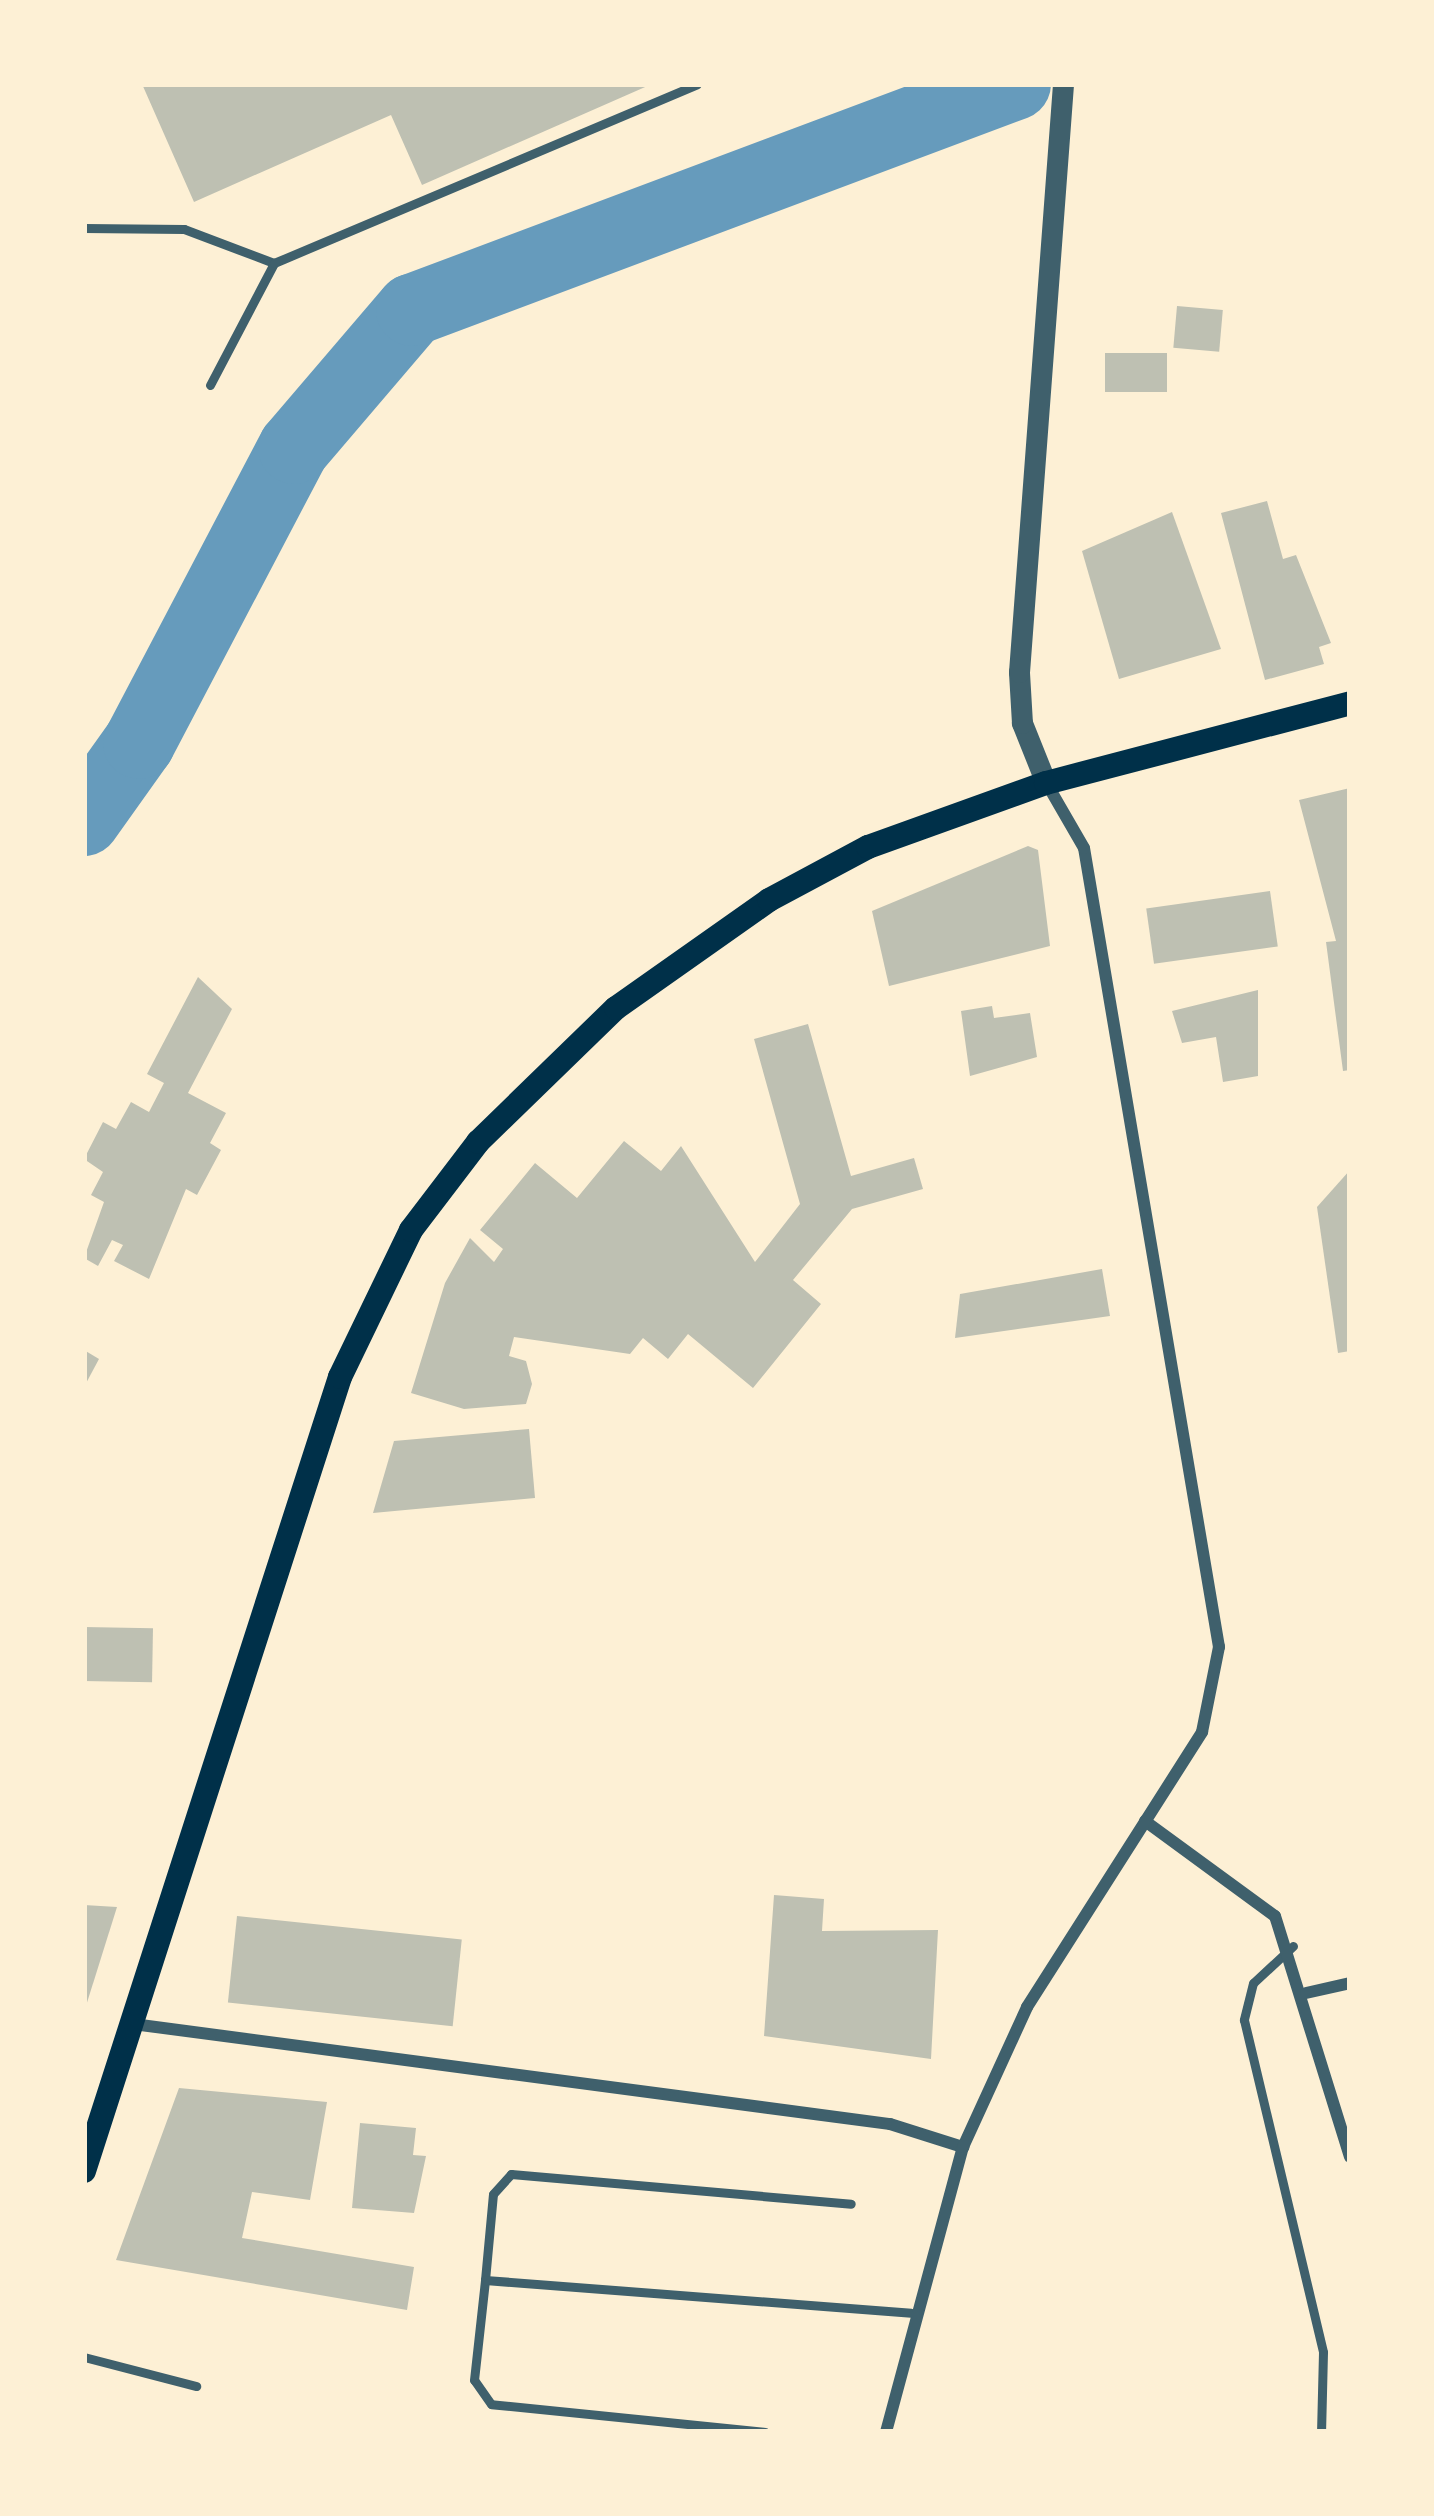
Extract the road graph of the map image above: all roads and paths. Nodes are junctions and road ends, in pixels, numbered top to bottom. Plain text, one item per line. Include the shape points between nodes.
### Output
1 (697, 84) edge
2 (1063, 84) edge
3 (84, 227) edge
4 (274, 263) junction
5 (210, 385) dead end
6 (1350, 704) edge
7 (1046, 783) junction
8 (1145, 1821) junction
9 (1293, 1946) junction
10 (1350, 1983) edge
11 (1306, 1993) junction
12 (133, 2024) junction
13 (963, 2146) junction
14 (1350, 2157) edge
15 (84, 2171) edge
16 (851, 2204) dead end
17 (485, 2280) junction
18 (911, 2314) junction
19 (84, 2357) edge
20 (196, 2386) dead end
21 (765, 2432) edge
22 (886, 2432) edge
23 (1321, 2432) edge

1 - 4 lane
2 - 7 street via 1018,672 1022,723
3 - 4 lane via 184,229
4 - 5 lane
6 - 7 main road
7 - 8 street via 1084,848 1219,1647 1202,1732
7 - 12 main road via 868,847 769,900 616,1009 442,1185 340,1377
8 - 9 street via 1246,1888
8 - 13 street via 1027,2007
9 - 11 street
9 - 23 lane via 1252,1983 1244,2020 1322,2352
10 - 11 street
11 - 14 street
12 - 13 street via 890,2124
12 - 15 main road
13 - 18 street
16 - 17 lane via 512,2174 493,2194
17 - 18 lane
17 - 21 lane via 474,2380 491,2404
18 - 22 street
19 - 20 lane

